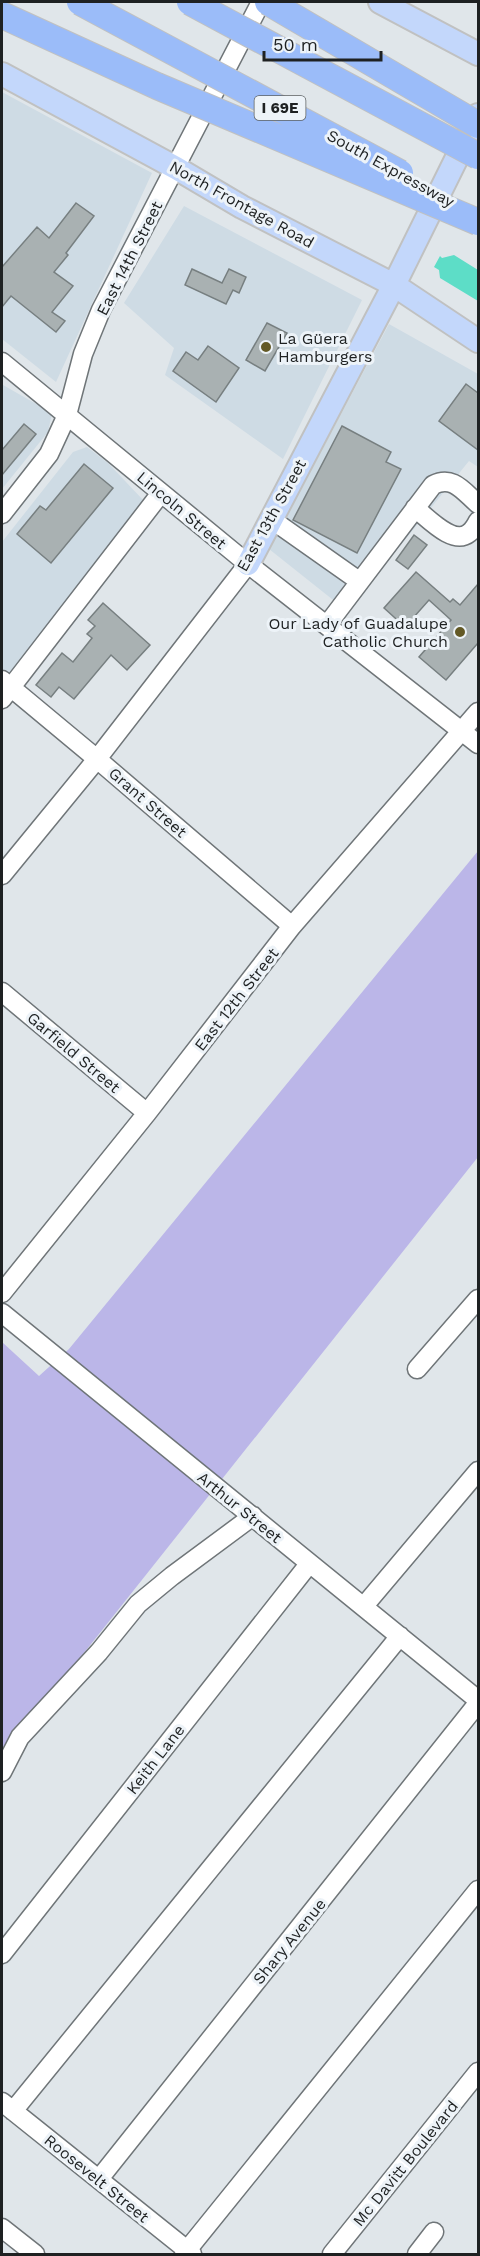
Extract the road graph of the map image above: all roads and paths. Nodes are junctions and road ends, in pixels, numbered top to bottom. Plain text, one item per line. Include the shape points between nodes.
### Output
1 (80, 2) edge
2 (190, 2) edge
3 (261, 2) edge
4 (268, 2) edge
5 (380, 2) edge
6 (2, 15) edge
7 (478, 54) edge
8 (2, 74) edge
9 (478, 115) edge
10 (478, 125) edge
11 (478, 156) edge
12 (176, 168) junction
13 (478, 216) edge
14 (478, 222) edge
15 (394, 285) junction
16 (478, 341) edge
17 (2, 362) edge
18 (67, 415) junction
19 (161, 493) junction
20 (478, 504) edge
21 (415, 508) junction
22 (3, 509) edge
23 (271, 519) junction
24 (478, 521) edge
25 (248, 564) junction
26 (359, 581) junction
27 (327, 625) junction
28 (4, 689) edge
29 (478, 712) edge
30 (462, 729) junction
31 (478, 744) edge
32 (97, 759) junction
33 (2, 875) edge
34 (292, 926) junction
35 (2, 992) edge
36 (147, 1113) junction
37 (2, 1293) edge
38 (478, 1299) edge
39 (2, 1313) edge
40 (417, 1369) dead end
41 (478, 1471) edge
42 (253, 1516) junction
43 (309, 1564) junction
44 (364, 1606) junction
45 (400, 1636) junction
46 (478, 1702) edge
47 (2, 1772) edge
48 (478, 1890) edge
49 (2, 1954) edge
50 (478, 2072) edge
51 (7, 2106) edge
52 (99, 2179) junction
53 (2, 2228) edge
54 (434, 2232) dead end
55 (188, 2253) edge
56 (35, 2254) edge
57 (332, 2254) edge
58 (417, 2254) edge

1 - 13 highway, South Expressway / I 69E, bridge
2 - 11 highway, bridge
3 - 12 street, East 14th Street
4 - 10 highway, bridge
5 - 7 main road
6 - 14 highway, bridge via 157,86
8 - 12 main road, North Frontage Road
9 - 15 main road, East 13th Street
12 - 15 main road, North Frontage Road via 242,207
12 - 18 street, East 14th Street via 101,310 83,354
15 - 16 main road, North Frontage Road
15 - 23 main road, East 13th Street
17 - 18 street, Lincoln Street
18 - 19 street, Lincoln Street
18 - 22 street, East 14th Street via 49,454
19 - 25 street, Lincoln Street
19 - 28 street
20 - 21 street via 451,482 442,480 433,485
21 - 24 street via 450,535 468,534
21 - 26 street
23 - 25 main road, East 13th Street
23 - 26 street
25 - 27 street, Lincoln Street
25 - 32 street, East 13th Street
26 - 27 street
27 - 30 street, Lincoln Street
28 - 32 street, Grant Street
29 - 30 street, East 12th Street
30 - 31 street, Lincoln Street
30 - 34 street, East 12th Street
32 - 33 street, East 13th Street
32 - 34 street, Grant Street
34 - 36 street, East 12th Street
35 - 36 street, Garfield Street
36 - 37 street, East 12th Street
38 - 40 street
39 - 42 street, Arthur Street
41 - 44 street
42 - 43 street, Arthur Street
42 - 47 street via 138,1604 20,1737
43 - 44 street, Arthur Street
43 - 49 street, Keith Lane
44 - 45 street, Arthur Street
45 - 46 street, Arthur Street
45 - 51 street
46 - 52 street, Shary Avenue
48 - 55 street
50 - 57 street, Mc Davitt Boulevard
51 - 52 street, Roosevelt Street
52 - 55 street, Roosevelt Street
53 - 56 street
54 - 58 street

